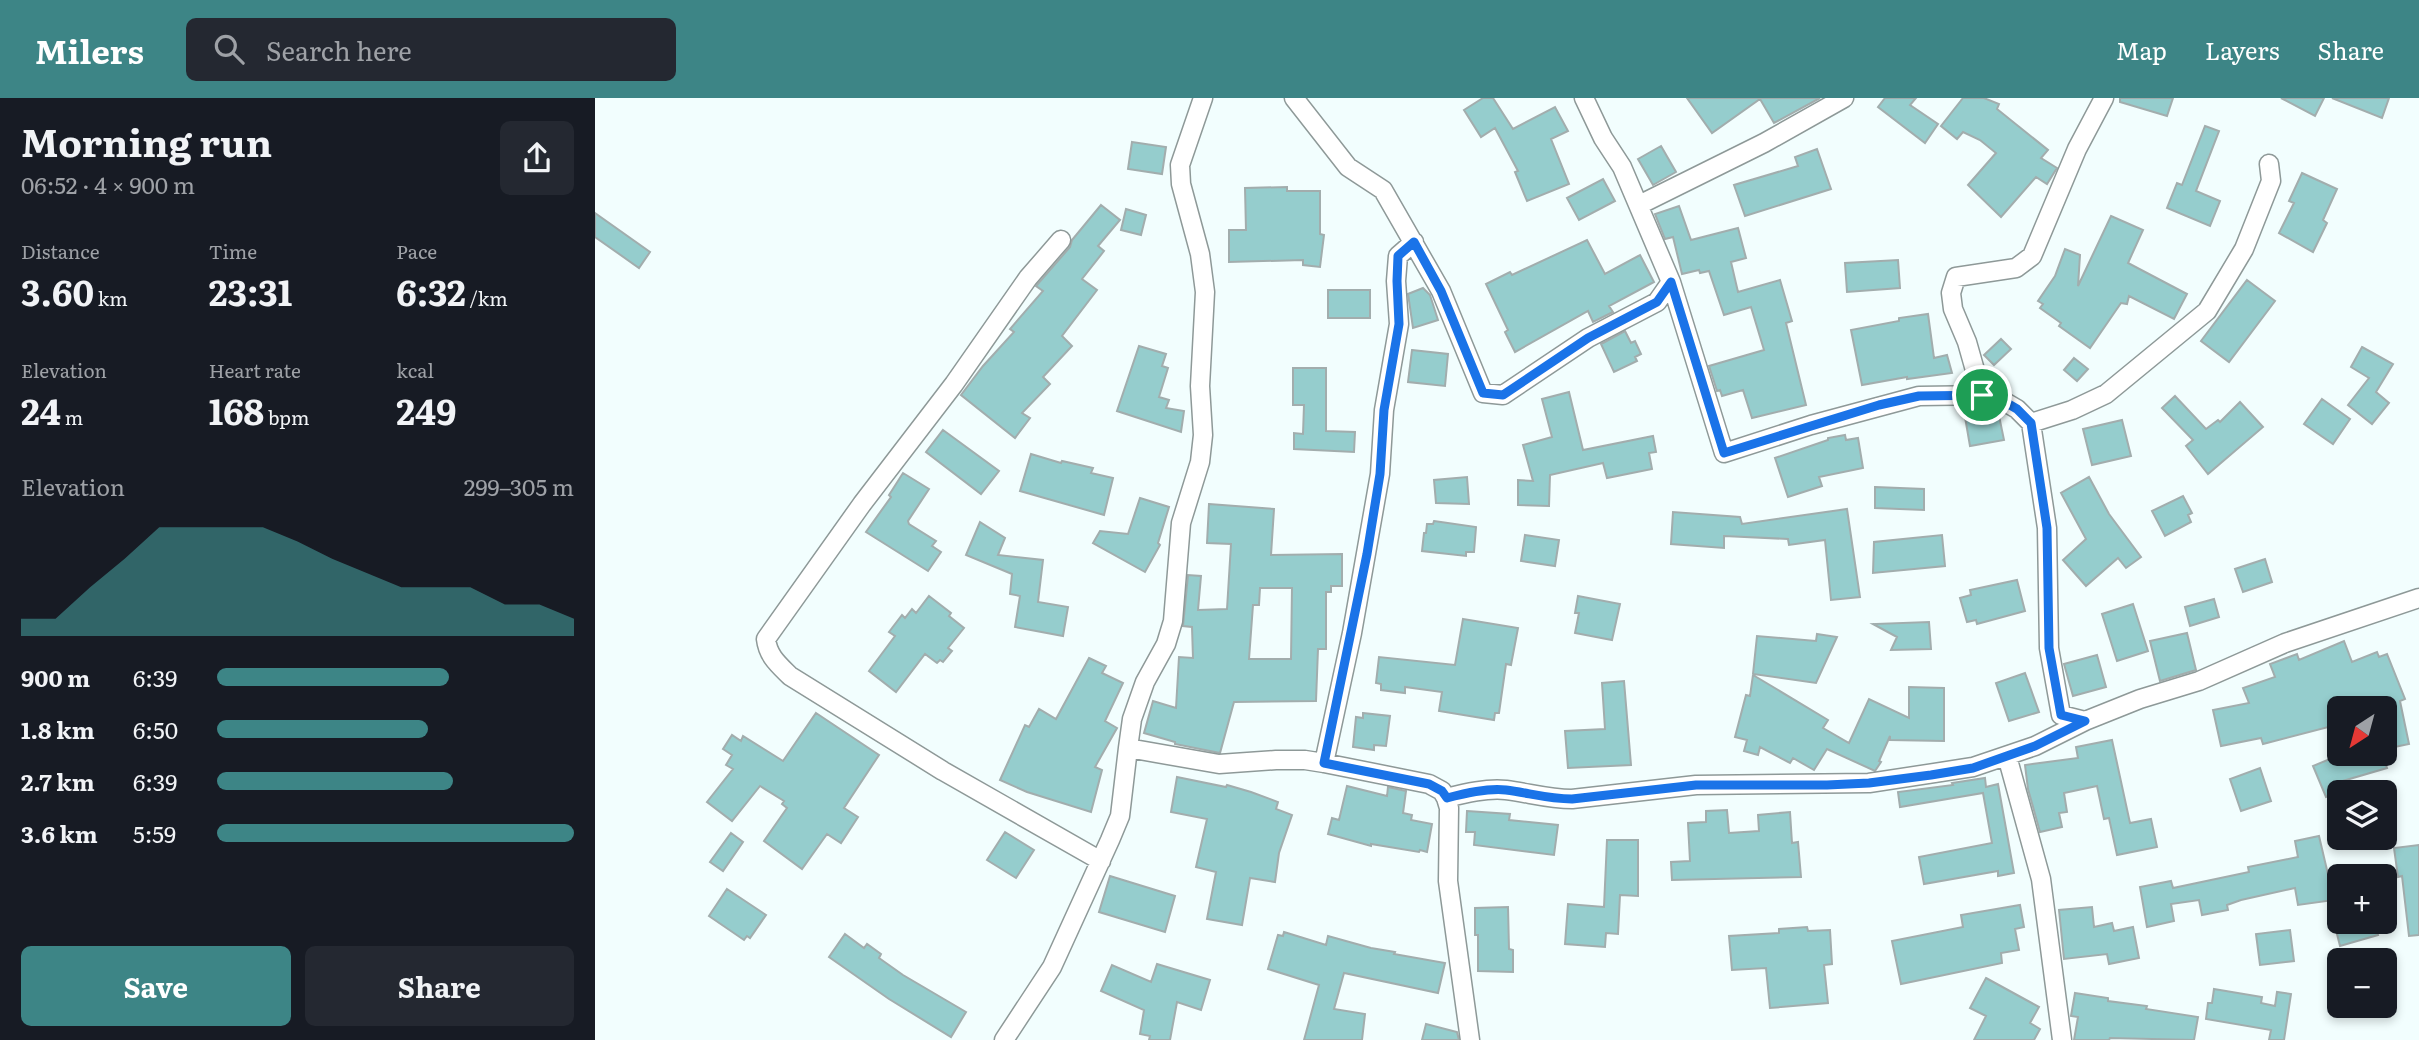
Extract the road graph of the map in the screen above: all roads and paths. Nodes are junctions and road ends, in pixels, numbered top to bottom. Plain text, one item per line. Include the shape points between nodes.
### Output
1 (1203, 98) edge
2 (1294, 98) edge
3 (1584, 98) edge
4 (1844, 98) edge
5 (2104, 98) edge
6 (2269, 164) dead end
7 (1639, 205) junction
8 (1061, 240) dead end
9 (1414, 242) junction
10 (1671, 282) junction
11 (1982, 395) junction
12 (2031, 423) junction
13 (2419, 598) edge
14 (2085, 721) junction
15 (1128, 748) junction
16 (2007, 756) junction
17 (1324, 763) junction
18 (1447, 798) junction
19 (1101, 861) junction
20 (1004, 1040) edge
21 (1470, 1040) edge
22 (2062, 1040) edge

1 - 15 street via 1180,165 1205,292 1200,462 1181,523 1173,621 1145,682
2 - 9 street via 1348,167 1383,190
3 - 7 street
4 - 7 street
5 - 11 street via 2032,256 2016,268 1956,277 1953,309
6 - 12 street via 2271,181 2245,248 2207,311 2106,394
7 - 10 street
8 - 19 street via 1028,278 766,639 767,650 790,676
9 - 10 street via 1441,291 1483,393 1503,395 1588,338 1657,302
9 - 17 street via 1398,256 1399,324 1384,410 1380,474
10 - 11 street via 1724,453 1919,396
11 - 12 street via 1993,395
12 - 14 street via 2047,528 2049,648 2055,682 2061,715
13 - 14 street via 2285,643 2199,681
14 - 16 street
15 - 17 street via 1219,764
15 - 19 street via 1119,816
16 - 18 street via 1973,768 1869,783 1696,785 1572,799 1475,791
16 - 22 street via 2041,879
17 - 18 street via 1429,784
18 - 21 street via 1448,881
19 - 20 street via 1052,967

